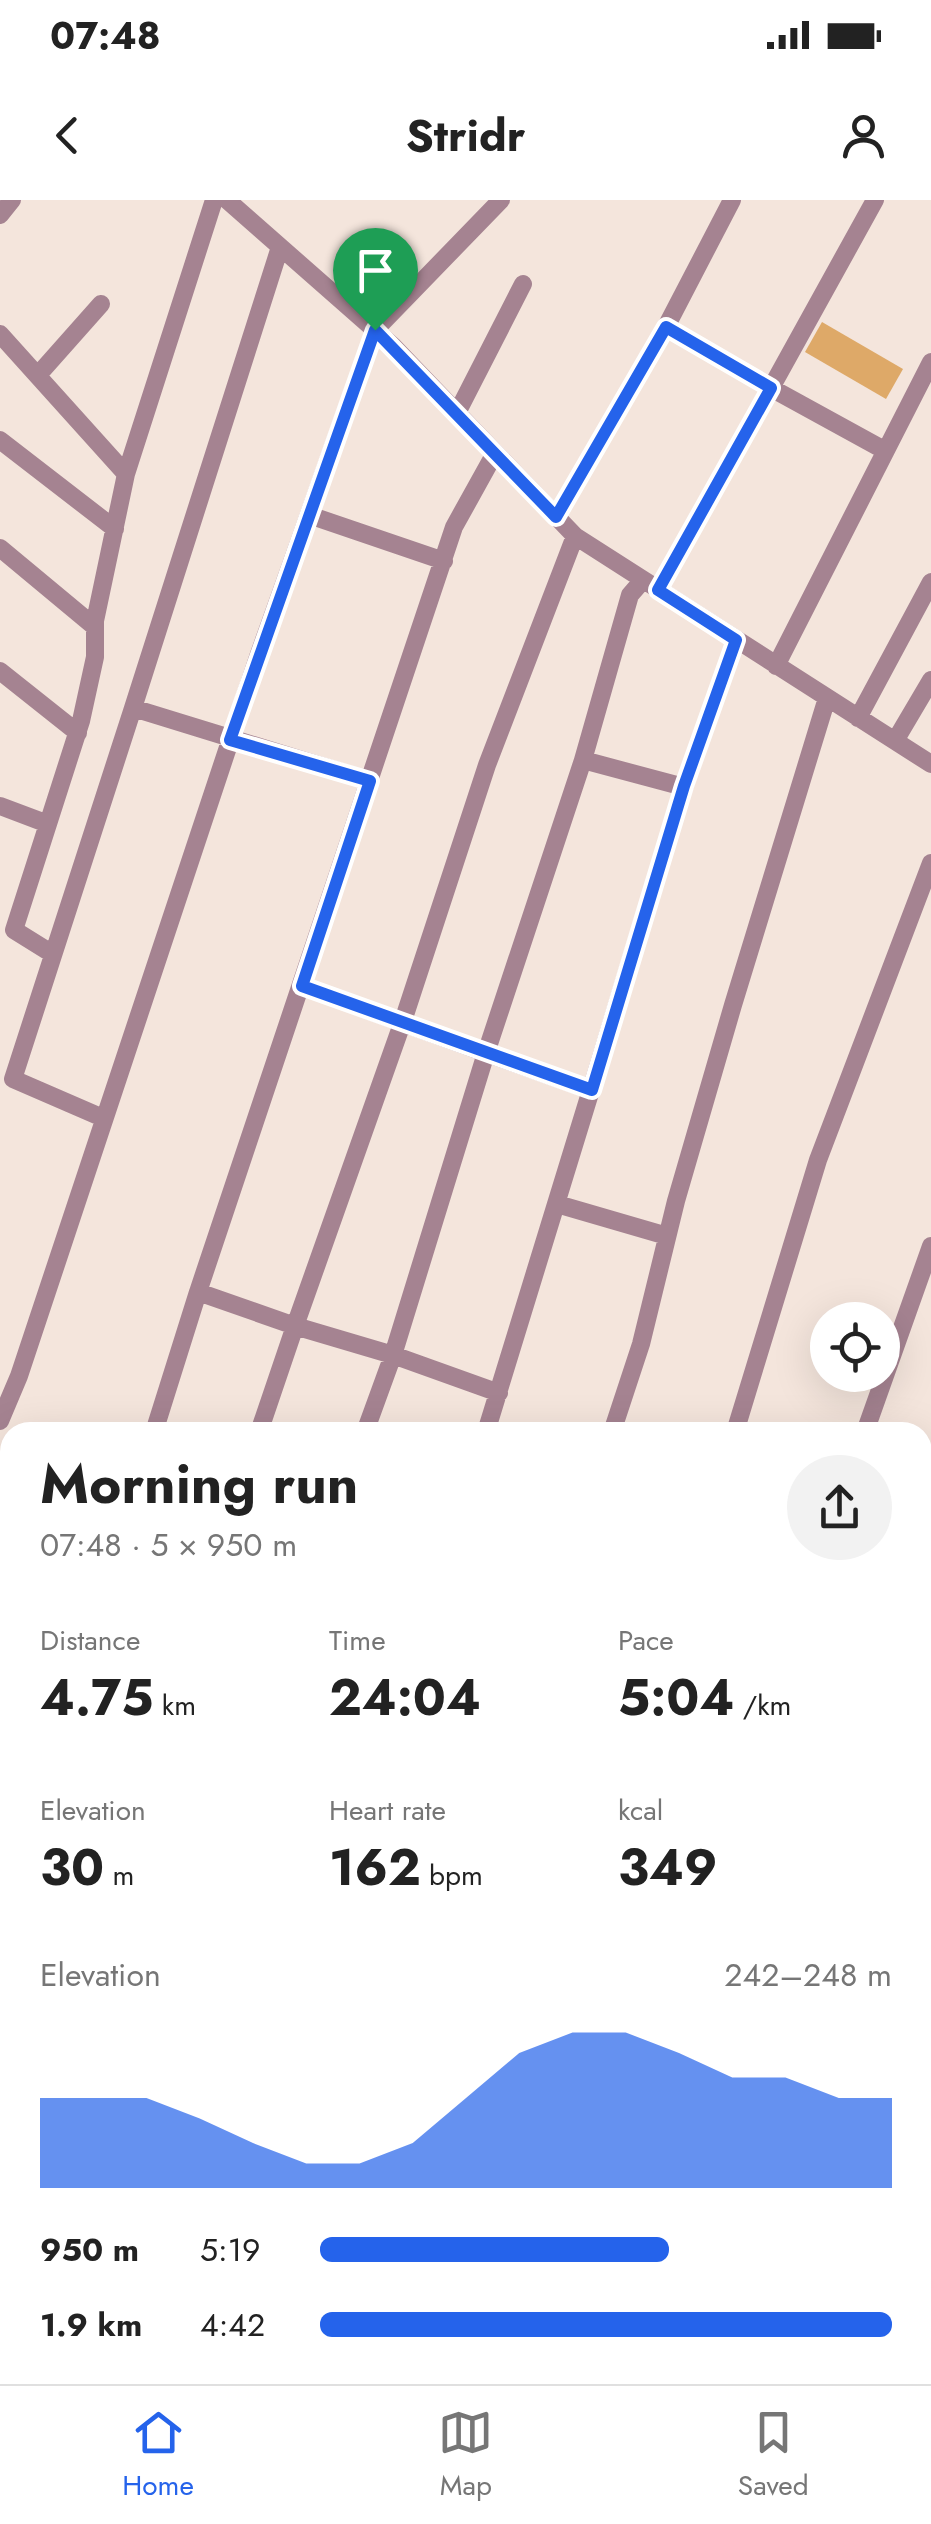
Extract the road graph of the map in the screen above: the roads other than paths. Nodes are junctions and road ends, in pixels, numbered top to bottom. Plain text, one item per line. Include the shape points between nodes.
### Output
1 (12, 200) edge
2 (214, 200) edge
3 (226, 200) edge
4 (501, 200) edge
5 (732, 200) edge
6 (874, 200) edge
7 (0, 214) edge
8 (280, 247) junction
9 (523, 284) dead end
10 (101, 304) dead end
11 (666, 327) junction
12 (375, 330) junction
13 (0, 334) edge
14 (931, 362) edge
15 (38, 375) junction
16 (771, 388) junction
17 (457, 413) junction
18 (0, 440) edge
19 (884, 450) junction
20 (495, 453) junction
21 (126, 474) junction
22 (308, 515) junction
23 (556, 517) junction
24 (114, 529) junction
25 (574, 536) junction
26 (0, 548) edge
27 (444, 561) junction
28 (931, 582) edge
29 (651, 585) junction
30 (95, 627) junction
31 (736, 640) junction
32 (776, 666) junction
33 (0, 671) edge
34 (931, 680) edge
35 (827, 698) junction
36 (133, 708) junction
37 (858, 718) junction
38 (78, 732) junction
39 (230, 740) junction
40 (895, 741) junction
41 (583, 760) junction
42 (931, 764) edge
43 (370, 781) junction
44 (684, 786) junction
45 (0, 806) edge
46 (48, 824) junction
47 (931, 863) edge
48 (7, 927) edge
49 (51, 953) junction
50 (302, 986) junction
51 (403, 1022) junction
52 (486, 1053) junction
53 (6, 1076) edge
54 (592, 1090) junction
55 (103, 1118) junction
56 (557, 1204) junction
57 (667, 1236) junction
58 (931, 1246) edge
59 (198, 1292) junction
60 (295, 1326) junction
61 (394, 1355) junction
62 (499, 1393) junction
63 (0, 1421) edge
64 (157, 1422) edge
65 (263, 1422) edge
66 (369, 1422) edge
67 (489, 1422) edge
68 (615, 1422) edge
69 (739, 1422) edge
70 (869, 1422) edge

1 - 7 street
2 - 21 street
3 - 8 street
4 - 12 street
5 - 11 street
6 - 16 street
8 - 12 street
8 - 36 street
9 - 17 street
10 - 15 street
11 - 16 street
11 - 23 street
12 - 17 street
12 - 22 street
13 - 15 street
14 - 19 street
15 - 21 street
16 - 19 street
16 - 29 street
17 - 20 street
18 - 24 street
19 - 32 street
20 - 23 street
20 - 27 street via 454,527
21 - 24 street
22 - 27 street
22 - 39 street
23 - 25 street
24 - 30 street
25 - 29 street
25 - 51 street via 487,765
26 - 30 street
27 - 43 street
28 - 37 street
29 - 31 street
29 - 41 street via 630,595
30 - 38 street
31 - 32 street
31 - 44 street
32 - 35 street
33 - 38 street
34 - 40 street
35 - 37 street
35 - 57 street
36 - 39 street
36 - 49 street
37 - 40 street
38 - 46 street
39 - 43 street
39 - 55 street
40 - 42 street
41 - 44 street
41 - 52 street
43 - 50 street
44 - 54 street
45 - 46 street
46 - 48 street
47 - 69 street via 818,1160
48 - 49 street
49 - 53 street
50 - 51 street
50 - 59 street
51 - 52 street
51 - 60 street
52 - 54 street
52 - 61 street
53 - 55 street
54 - 56 street
55 - 63 street
56 - 57 street
56 - 62 street
57 - 68 street
58 - 70 street
59 - 60 street
59 - 64 street
60 - 61 street
60 - 65 street
61 - 62 street
61 - 66 street
62 - 67 street

